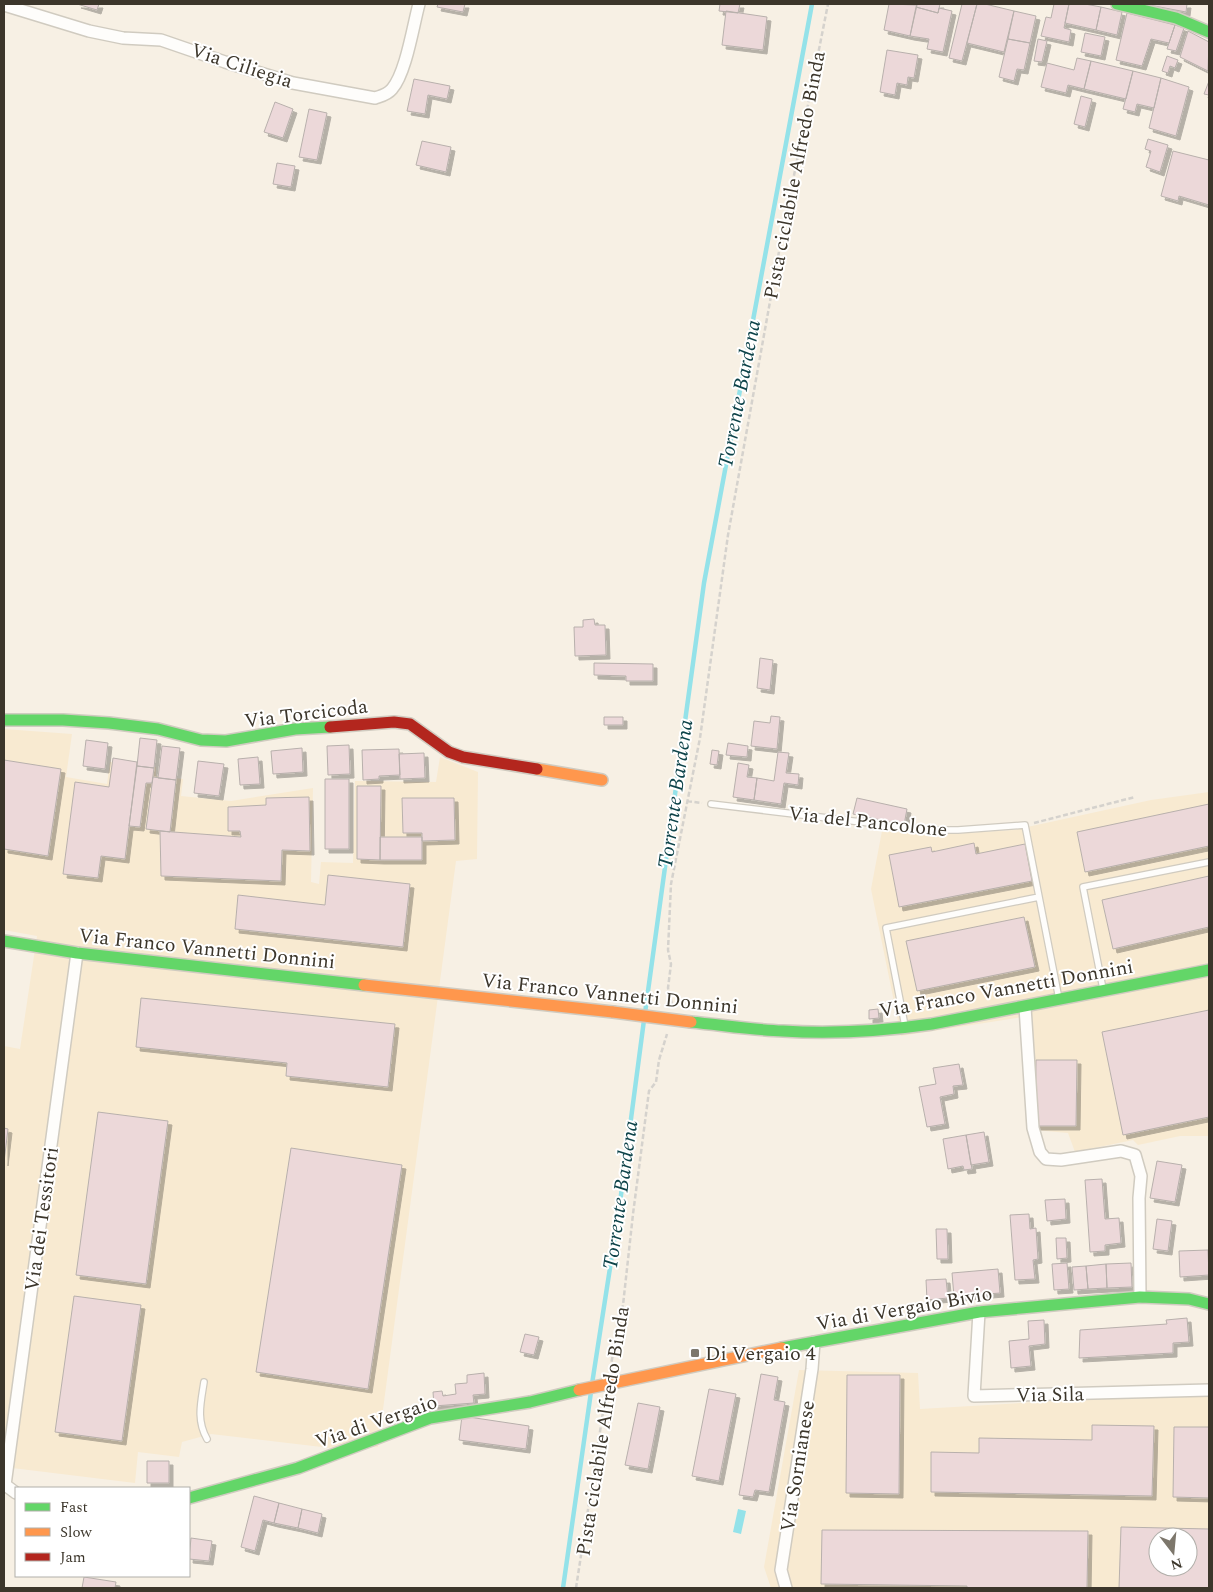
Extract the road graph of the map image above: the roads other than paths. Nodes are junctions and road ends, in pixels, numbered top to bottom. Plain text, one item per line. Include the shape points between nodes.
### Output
1 (4, 4) edge
2 (419, 4) edge
3 (1117, 4) edge
4 (1209, 32) edge
5 (4, 720) edge
6 (602, 780) dead end
7 (711, 804) road end
8 (1209, 862) edge
9 (1039, 897) junction
10 (4, 941) edge
11 (77, 953) junction
12 (1209, 970) edge
13 (1103, 992) junction
14 (1060, 1000) junction
15 (1025, 1006) junction
16 (905, 1028) junction
17 (1140, 1297) junction
18 (1209, 1304) edge
19 (979, 1312) junction
20 (814, 1342) junction
21 (204, 1382) dead end
22 (607, 1384) joint
23 (1209, 1390) edge
24 (207, 1439) dead end
25 (4, 1484) edge
26 (15, 1492) edge
27 (190, 1498) edge
28 (786, 1588) edge

1 - 2 street, Via Ciliegia via 89,32 161,40 293,83 375,98 386,95 398,78
3 - 4 street via 1165,14
5 - 6 street, Via Torcicoda via 109,723 158,729 201,740 226,741 294,729 394,722 410,724 449,752 463,757
7 - 9 lane, Via del Pancolone via 928,830 1025,825
8 - 13 lane via 1083,887
9 - 14 lane
9 - 16 lane via 886,928
10 - 11 street, Via Franco Vannetti Donnini
11 - 16 street, Via Franco Vannetti Donnini, bridge via 793,1032
11 - 25 street, Via dei Tessitori
12 - 13 street, Via Franco Vannetti Donnini
13 - 14 street, Via Franco Vannetti Donnini
14 - 15 street, Via Franco Vannetti Donnini
15 - 16 street, Via Franco Vannetti Donnini
15 - 17 street via 1033,1128 1040,1152 1046,1159 1061,1160 1121,1151 1135,1155 1141,1176
17 - 18 street, Via di Vergaio Bivio via 1189,1299
17 - 19 street, Via di Vergaio Bivio
19 - 20 street, Via di Vergaio Bivio
19 - 23 street, Via Sila via 974,1396
20 - 22 street, Via di Vergaio Bivio
20 - 28 street, Via Sornianese via 781,1570
21 - 24 lane via 200,1420
22 - 27 street, Via di Vergaio via 530,1402 430,1418 298,1468
25 - 26 street

